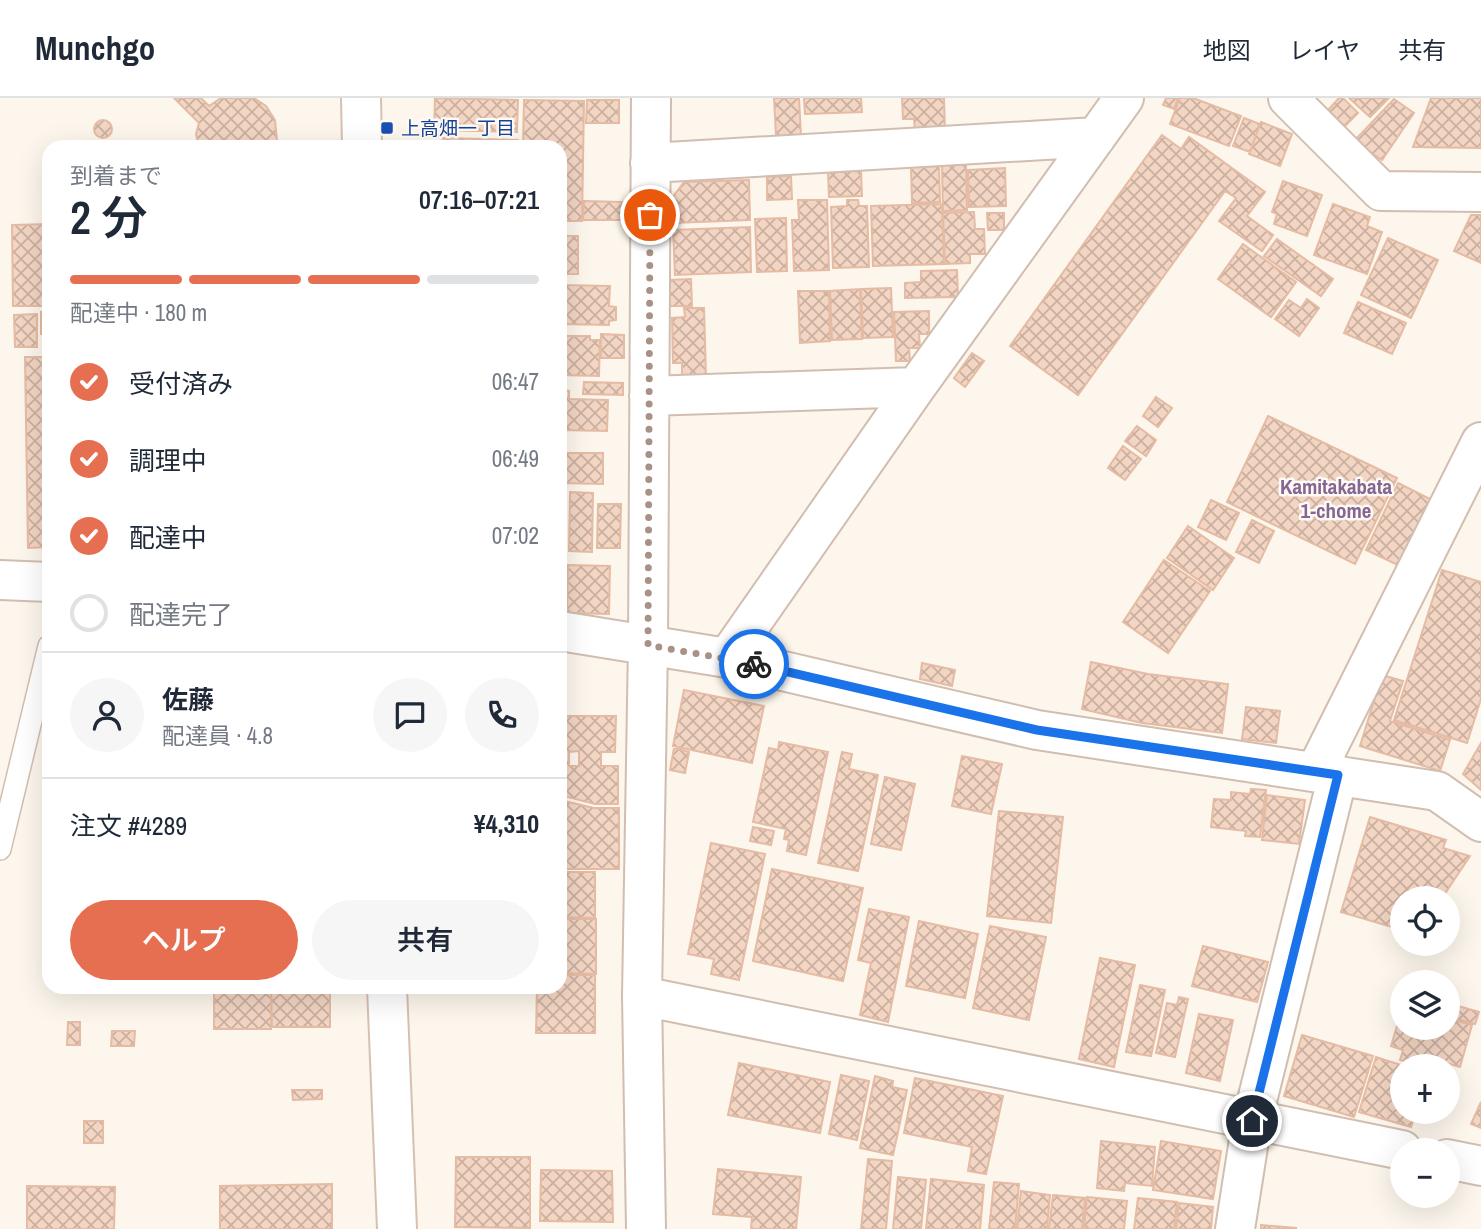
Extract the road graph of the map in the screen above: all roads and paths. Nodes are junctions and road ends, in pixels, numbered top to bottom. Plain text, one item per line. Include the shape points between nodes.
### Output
1 (361, 98) edge
2 (651, 98) edge
3 (1124, 98) edge
4 (1288, 98) edge
5 (1096, 137) junction
6 (362, 140) edge
7 (650, 163) junction
8 (1481, 192) edge
9 (916, 387) junction
10 (649, 396) junction
11 (1481, 442) edge
12 (0, 580) edge
13 (42, 582) edge
14 (567, 632) edge
15 (648, 645) junction
16 (727, 658) junction
17 (42, 675) edge
18 (1327, 773) junction
19 (1481, 822) edge
20 (0, 849) edge
21 (387, 994) edge
22 (642, 996) junction
23 (1252, 1121) junction
24 (1390, 1148) edge
25 (1460, 1162) edge
26 (1481, 1166) edge
27 (397, 1229) edge
28 (646, 1229) edge
29 (1235, 1229) edge

1 - 6 street
2 - 7 street
3 - 5 street
4 - 8 street via 1381,191
5 - 7 street
5 - 9 street
7 - 10 street
9 - 10 street
9 - 16 street
10 - 15 street
11 - 18 street
12 - 13 street
14 - 15 street
15 - 16 street
15 - 22 street
16 - 18 street via 1037,730
17 - 20 lane
18 - 19 street via 1437,791
18 - 23 street
21 - 27 street
22 - 23 street
22 - 28 street
23 - 24 street
23 - 29 street
25 - 26 street

